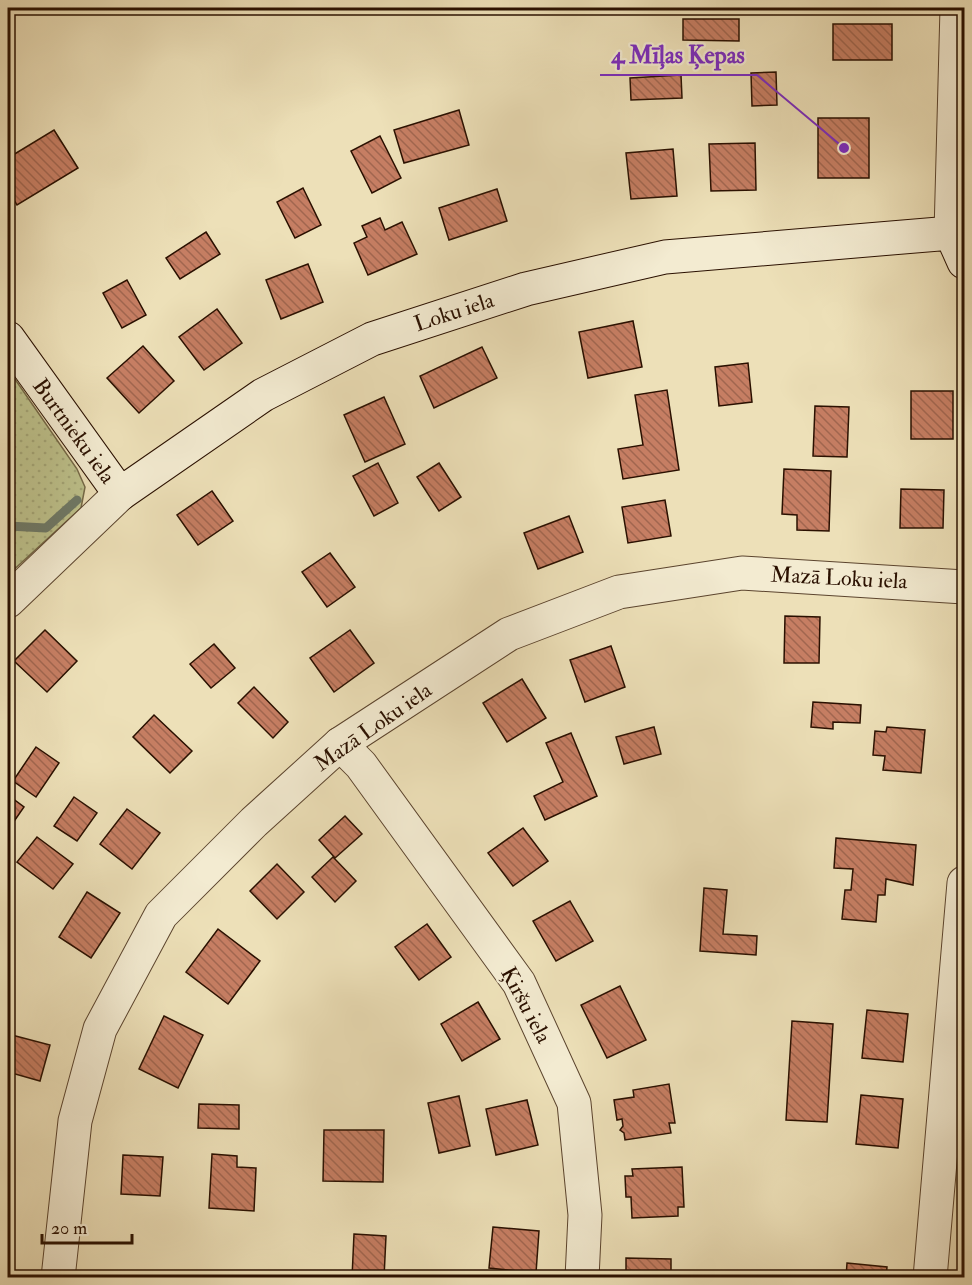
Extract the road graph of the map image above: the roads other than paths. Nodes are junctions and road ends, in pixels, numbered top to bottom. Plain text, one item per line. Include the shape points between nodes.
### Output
1 (957, 8) edge
2 (957, 189) edge
3 (951, 233) junction
4 (964, 262) edge
5 (8, 338) edge
6 (120, 494) junction
7 (964, 587) edge
8 (8, 602) edge
9 (340, 744) junction
10 (964, 883) edge
11 (58, 1278) edge
12 (582, 1278) edge
13 (930, 1278) edge

1 - 2 street
2 - 3 street
3 - 4 street
3 - 6 street, Loku iela via 665,257 526,289 372,339 262,395
5 - 6 street, Burtnieku iela
6 - 8 street, Loku iela
7 - 9 street, Mazā Loku iela via 742,573 620,592 510,634
9 - 11 street, Mazā Loku iela via 254,822 161,915 100,1029 75,1121
9 - 12 street, Ķiršu iela via 361,765 519,983 574,1103 585,1215
10 - 13 street

